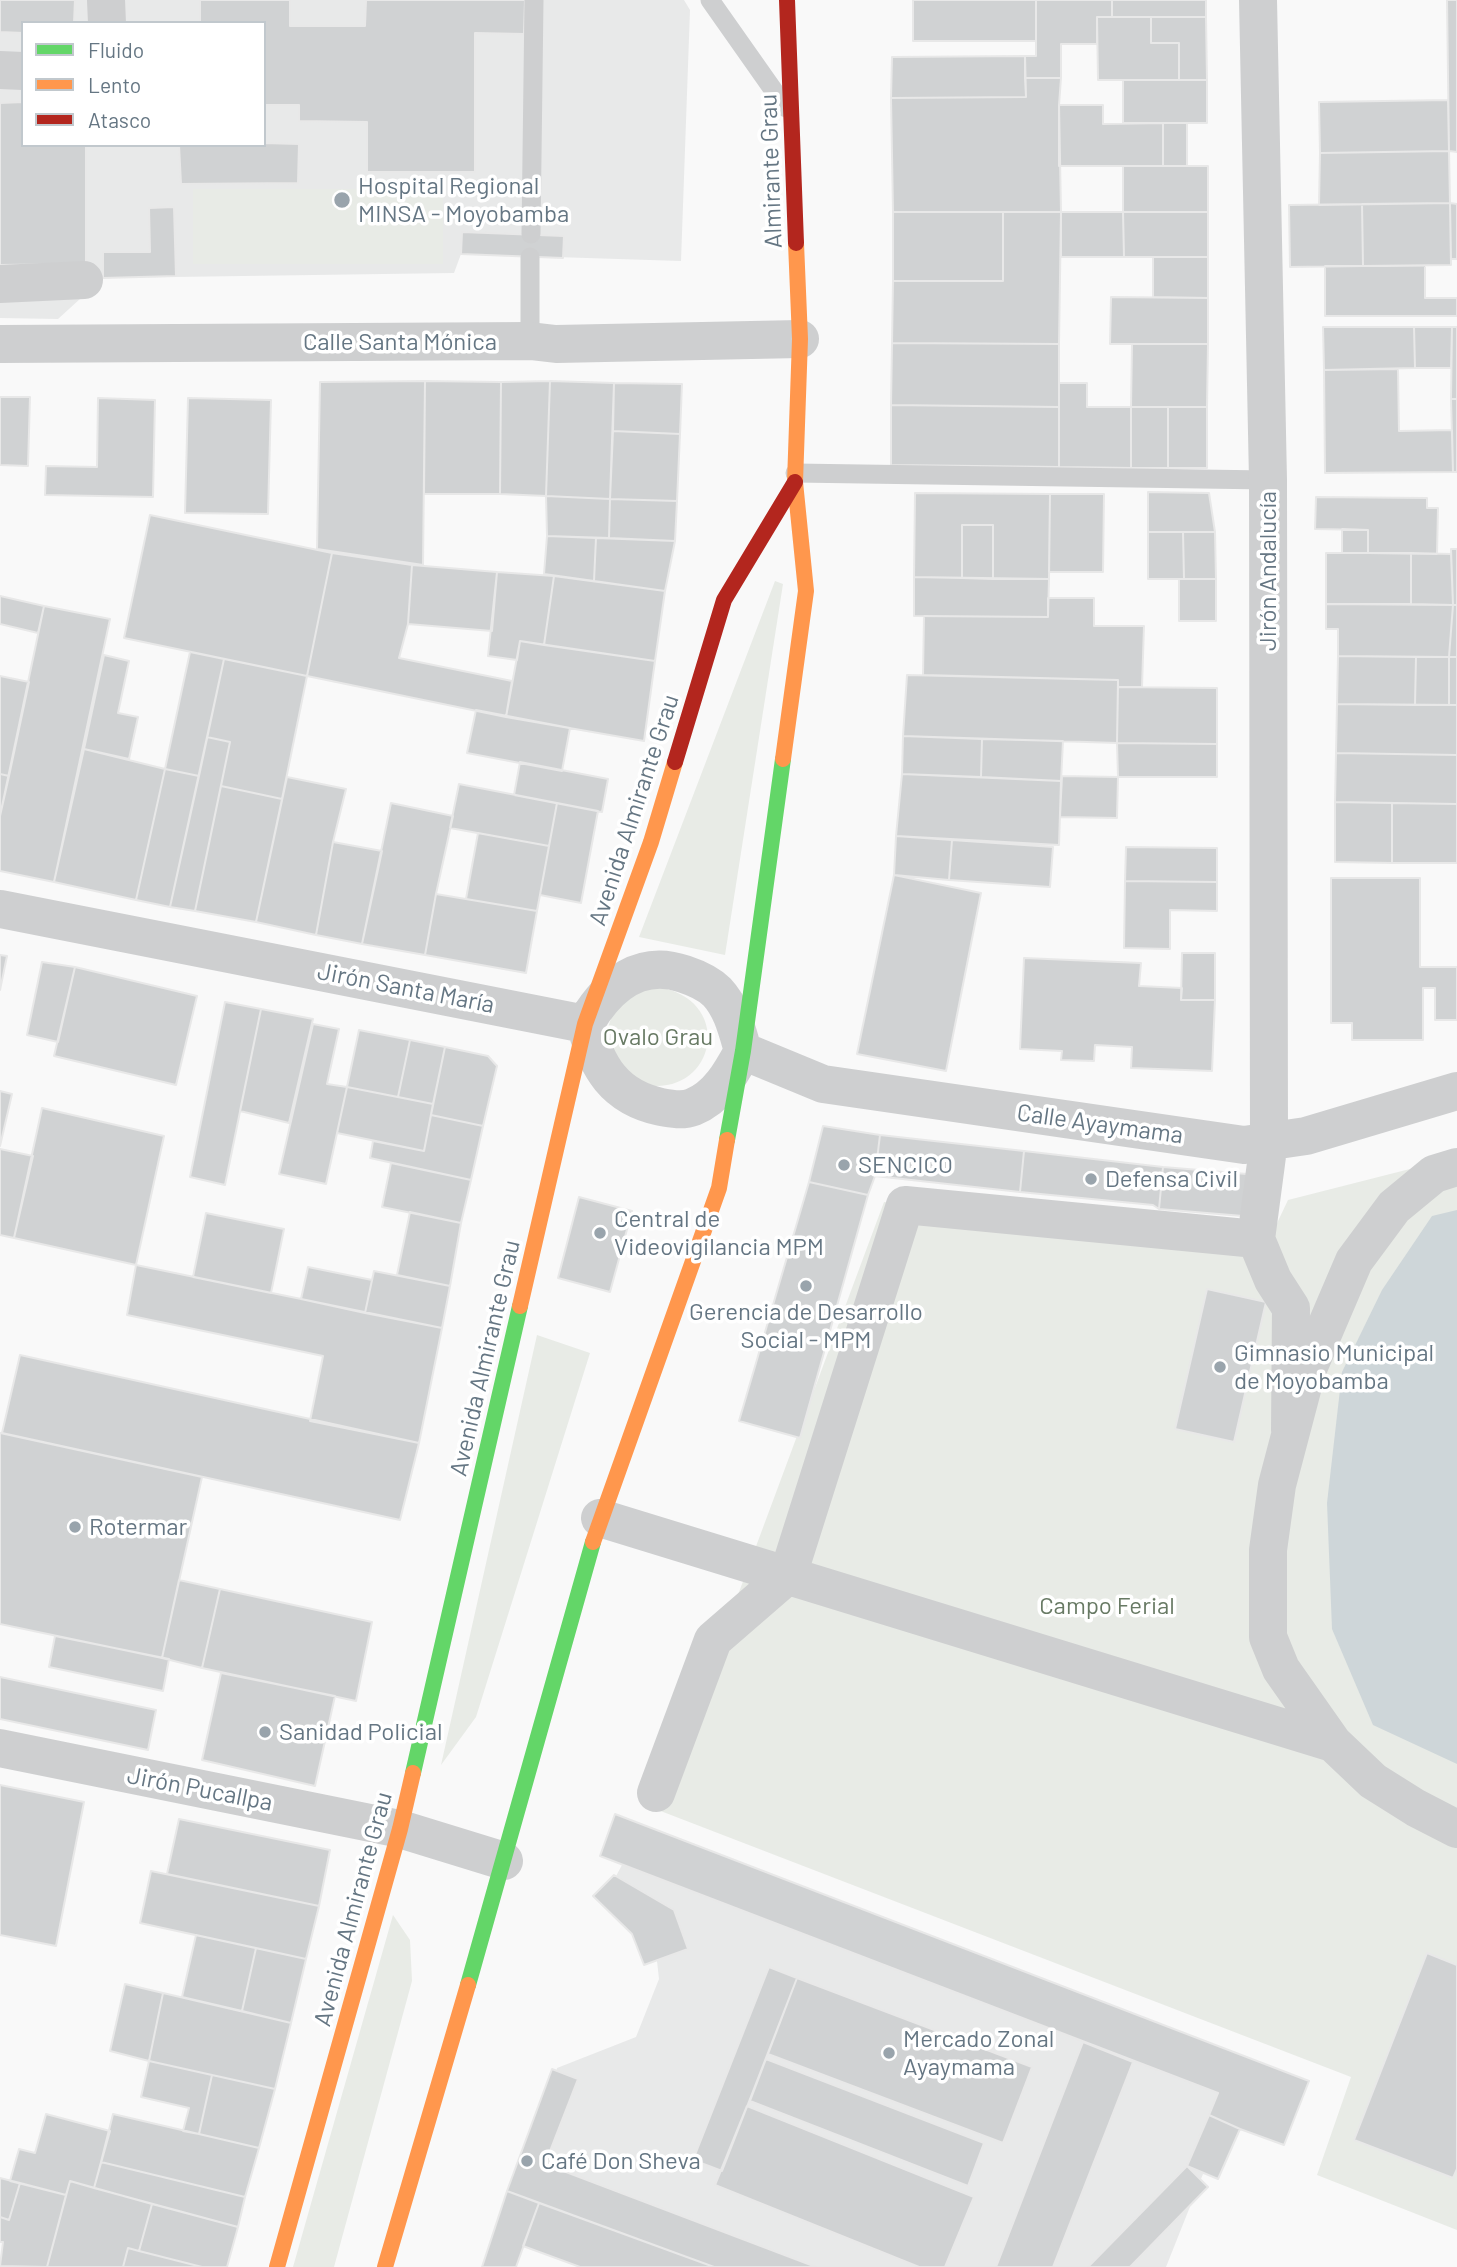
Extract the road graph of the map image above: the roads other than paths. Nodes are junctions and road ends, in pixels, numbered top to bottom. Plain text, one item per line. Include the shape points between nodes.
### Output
1 (106, 0) edge
2 (534, 0) edge
3 (710, 0) edge
4 (787, 0) edge
5 (1258, 0) edge
6 (107, 21) edge
7 (0, 69) edge
8 (21, 71) edge
9 (791, 115) junction
10 (531, 234) dead end
11 (530, 257) dead end
12 (84, 280) dead end
13 (0, 284) edge
14 (800, 339) junction
15 (530, 341) junction
16 (0, 344) edge
17 (795, 478) junction
18 (1268, 480) junction
19 (0, 909) edge
20 (585, 1024) junction
21 (743, 1051) junction
22 (1457, 1091) edge
23 (1269, 1141) junction
24 (1457, 1167) edge
25 (1256, 1239) junction
26 (1290, 1430) junction
27 (600, 1517) junction
28 (788, 1575) junction
29 (1333, 1744) junction
30 (0, 1748) edge
31 (656, 1793) dead end
32 (400, 1829) junction
33 (1457, 1829) edge
34 (504, 1861) junction
35 (277, 2267) edge
36 (385, 2267) edge

1 - 6 street
2 - 10 lane
3 - 9 lane
4 - 9 main road, Almirante Grau
5 - 18 street, Jirón Andalucía
7 - 8 street
9 - 14 main road, Almirante Grau
11 - 15 lane
12 - 13 street
14 - 15 street, Calle Santa Mónica
14 - 17 main road, Avenida Almirante Grau
15 - 16 street, Calle Santa Mónica
17 - 18 lane
17 - 20 main road, Avenida Almirante Grau via 724,600 651,842
17 - 21 main road, Avenida Almirante Grau via 806,591
18 - 23 street, Jirón Andalucía
19 - 20 street, Jirón Santa María
20 - 21 street via 601,999 622,981 660,967 694,977 717,992 735,1022
20 - 21 street via 592,1050 620,1088 642,1103 673,1110 693,1107 715,1092
20 - 32 main road, Avenida Almirante Grau
21 - 23 street, Calle Ayaymama via 823,1084 1244,1145
21 - 27 main road, Avenida Almirante Grau via 719,1188
22 - 23 street, Calle Ayaymama via 1306,1136
23 - 25 street, Jirón Andalucía
24 - 26 street via 1434,1174 1394,1207 1354,1261 1307,1371
25 - 26 street via 1291,1308
25 - 28 street via 905,1205
26 - 29 street via 1268,1550 1268,1637 1281,1669
27 - 28 street
27 - 34 main road, Avenida Almirante Grau
28 - 29 street
28 - 31 street via 713,1640
29 - 33 street via 1373,1781
30 - 32 street, Jirón Pucallpa
32 - 34 street, Jirón Pucallpa
32 - 35 main road, Avenida Almirante Grau
34 - 36 main road, Avenida Almirante Grau

